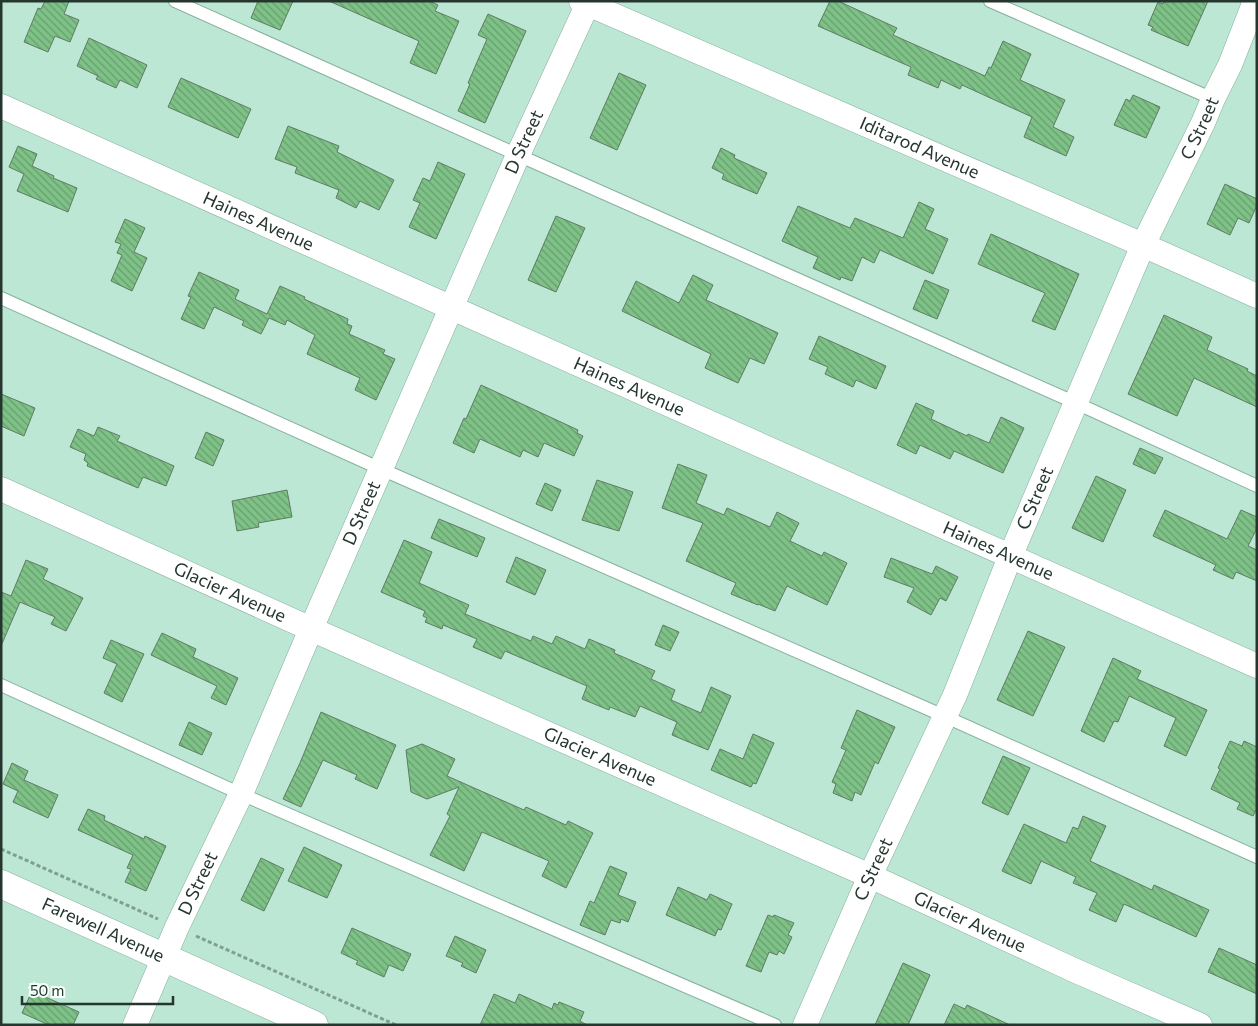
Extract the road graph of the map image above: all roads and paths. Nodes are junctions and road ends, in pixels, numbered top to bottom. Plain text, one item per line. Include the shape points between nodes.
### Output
1 (175, 1) edge
2 (990, 1) edge
3 (1255, 1) edge
4 (586, 2) edge
5 (1213, 99) junction
6 (1, 106) edge
7 (518, 155) junction
8 (1143, 245) junction
9 (1257, 296) edge
10 (1, 298) edge
11 (452, 308) junction
12 (1076, 402) junction
13 (381, 469) junction
14 (1257, 486) edge
15 (1, 489) edge
16 (1010, 557) junction
17 (311, 629) junction
18 (1257, 666) edge
19 (1, 685) edge
20 (944, 716) junction
21 (241, 794) junction
22 (1257, 857) edge
23 (870, 876) junction
24 (1, 884) edge
25 (164, 958) junction
26 (135, 1025) edge
27 (314, 1025) edge
28 (775, 1025) edge
29 (805, 1025) edge
30 (1200, 1025) edge

1 - 7 lane
2 - 5 lane
3 - 5 street, C Street
4 - 7 street, D Street
4 - 8 street, Iditarod Avenue
5 - 8 street, C Street
6 - 11 street, Haines Avenue
7 - 11 street, D Street
7 - 12 lane
8 - 9 street, Iditarod Avenue
8 - 12 street, C Street
10 - 13 lane
11 - 13 street, D Street
11 - 16 street, Haines Avenue
12 - 14 lane
12 - 16 street, C Street
13 - 17 street, D Street
13 - 20 lane
15 - 17 street, Glacier Avenue
16 - 18 street, Haines Avenue
16 - 20 street, C Street
17 - 21 street, D Street
17 - 23 street, Glacier Avenue
19 - 21 lane
20 - 22 lane
20 - 23 street, C Street
21 - 25 street, D Street
21 - 28 lane
23 - 29 street, C Street
23 - 30 street, Glacier Avenue
24 - 25 street, Farewell Avenue
25 - 26 street, D Street
25 - 27 street, Farewell Avenue

